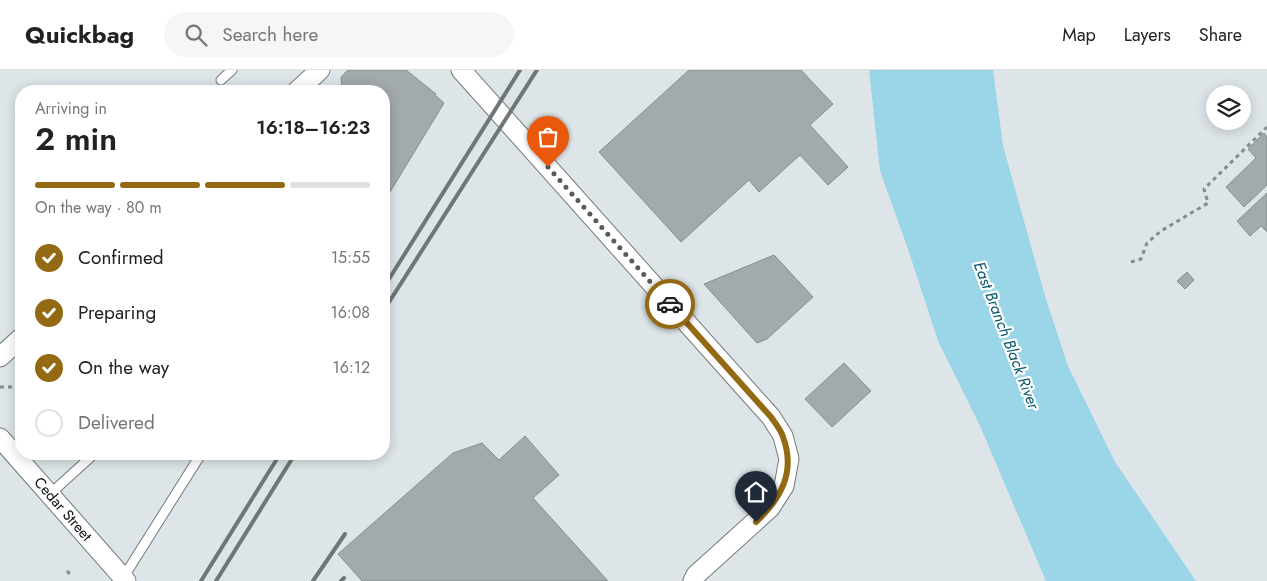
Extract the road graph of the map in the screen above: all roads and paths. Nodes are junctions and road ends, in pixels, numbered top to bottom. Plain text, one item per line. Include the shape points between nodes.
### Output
1 (232, 70) edge
2 (320, 70) edge
3 (460, 70) edge
4 (221, 80) dead end
5 (304, 85) edge
6 (1267, 127) edge
7 (1131, 262) dead end
8 (15, 344) edge
9 (0, 358) edge
10 (15, 387) edge
11 (0, 388) edge
12 (0, 438) edge
13 (15, 455) edge
14 (20, 460) edge
15 (87, 460) edge
16 (197, 460) edge
17 (50, 494) junction
18 (125, 580) edge
19 (693, 581) edge

1 - 4 lane
2 - 5 street
3 - 19 street via 771,417 783,436 789,459 784,486 770,508 696,574
6 - 7 path via 1204,189 1208,202 1161,232 1147,243 1141,259
8 - 9 street
10 - 11 path
12 - 13 street, Cedar Street
14 - 17 street, Cedar Street
15 - 17 lane
16 - 18 lane
17 - 18 street, Cedar Street

